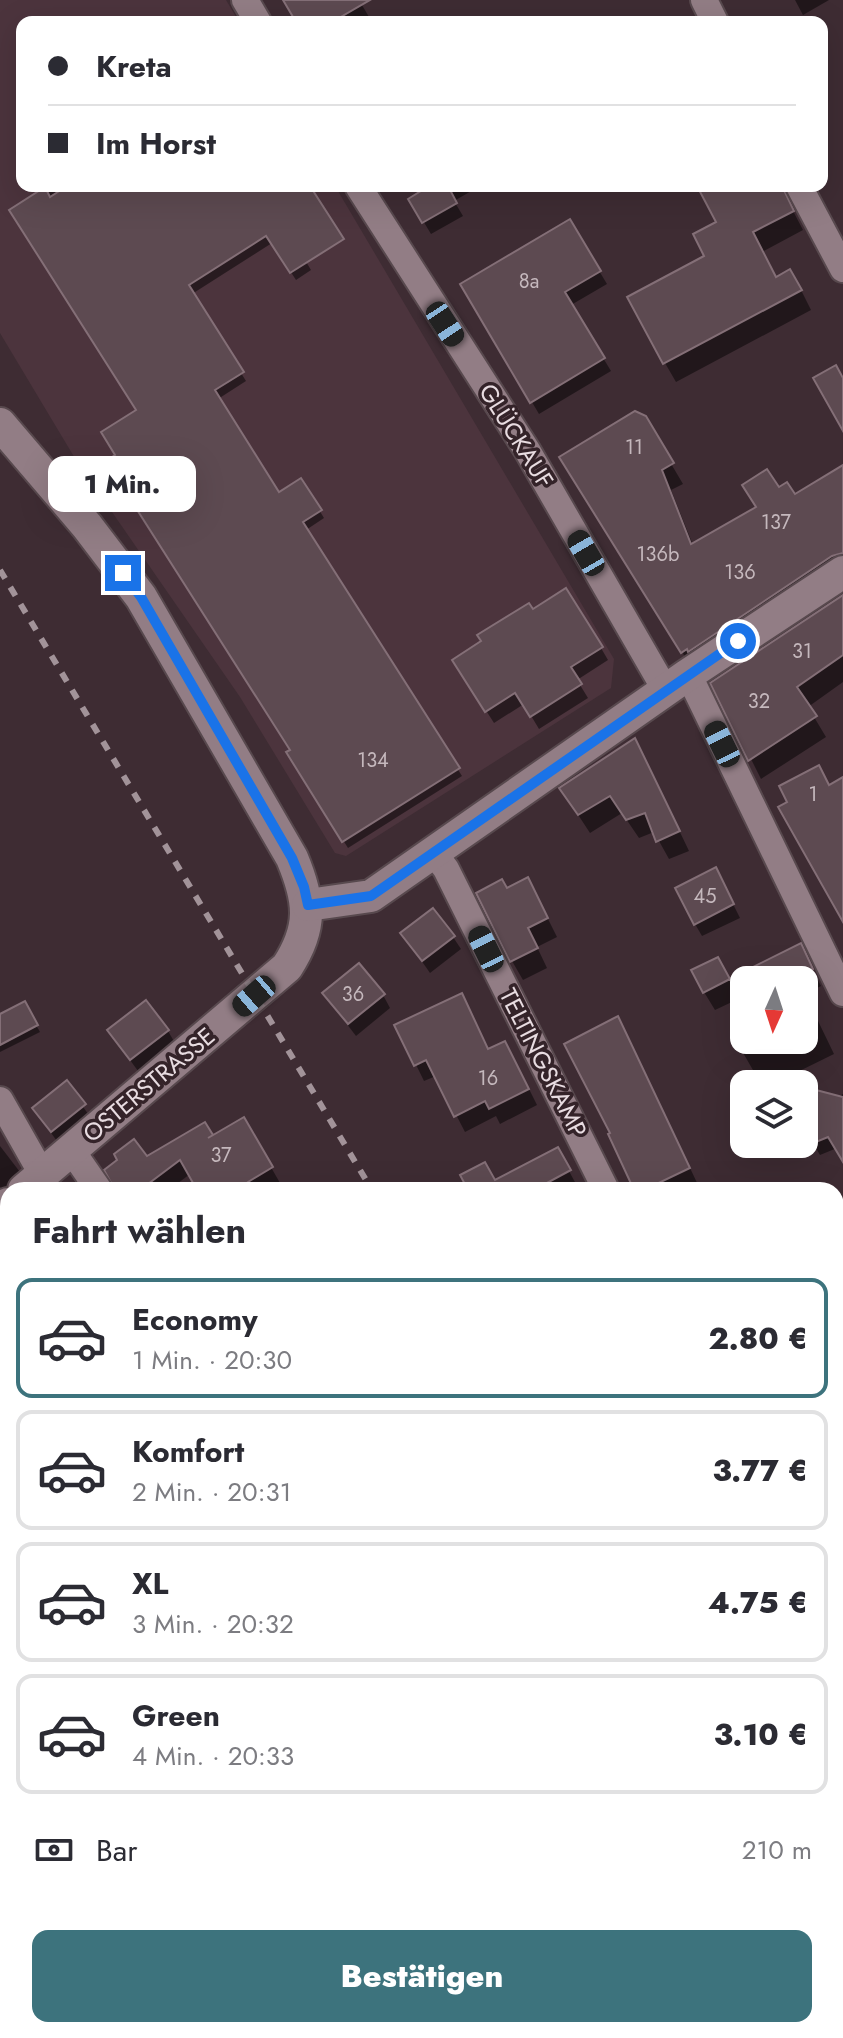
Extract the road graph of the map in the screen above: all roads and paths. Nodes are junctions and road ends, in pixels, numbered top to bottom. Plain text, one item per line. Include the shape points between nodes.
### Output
1 (362, 192) edge
2 (802, 192) edge
3 (843, 269) edge
4 (0, 424) edge
5 (843, 572) edge
6 (676, 684) junction
7 (434, 853) junction
8 (308, 905) junction
9 (843, 993) edge
10 (0, 1100) edge
11 (72, 1151) junction
12 (33, 1182) edge
13 (93, 1182) edge
14 (602, 1182) edge

1 - 6 street, GLÜCKAUF
2 - 3 street
4 - 8 street via 141,597 292,858
5 - 6 street
6 - 7 street
6 - 9 street, GLÜCKAUF via 695,688
7 - 8 street via 371,896
7 - 14 street, TELTINGSKAMP
8 - 11 street, OSTERSTRASSE via 302,938 287,967
10 - 12 street
11 - 12 street, OSTERSTRASSE
11 - 13 street

